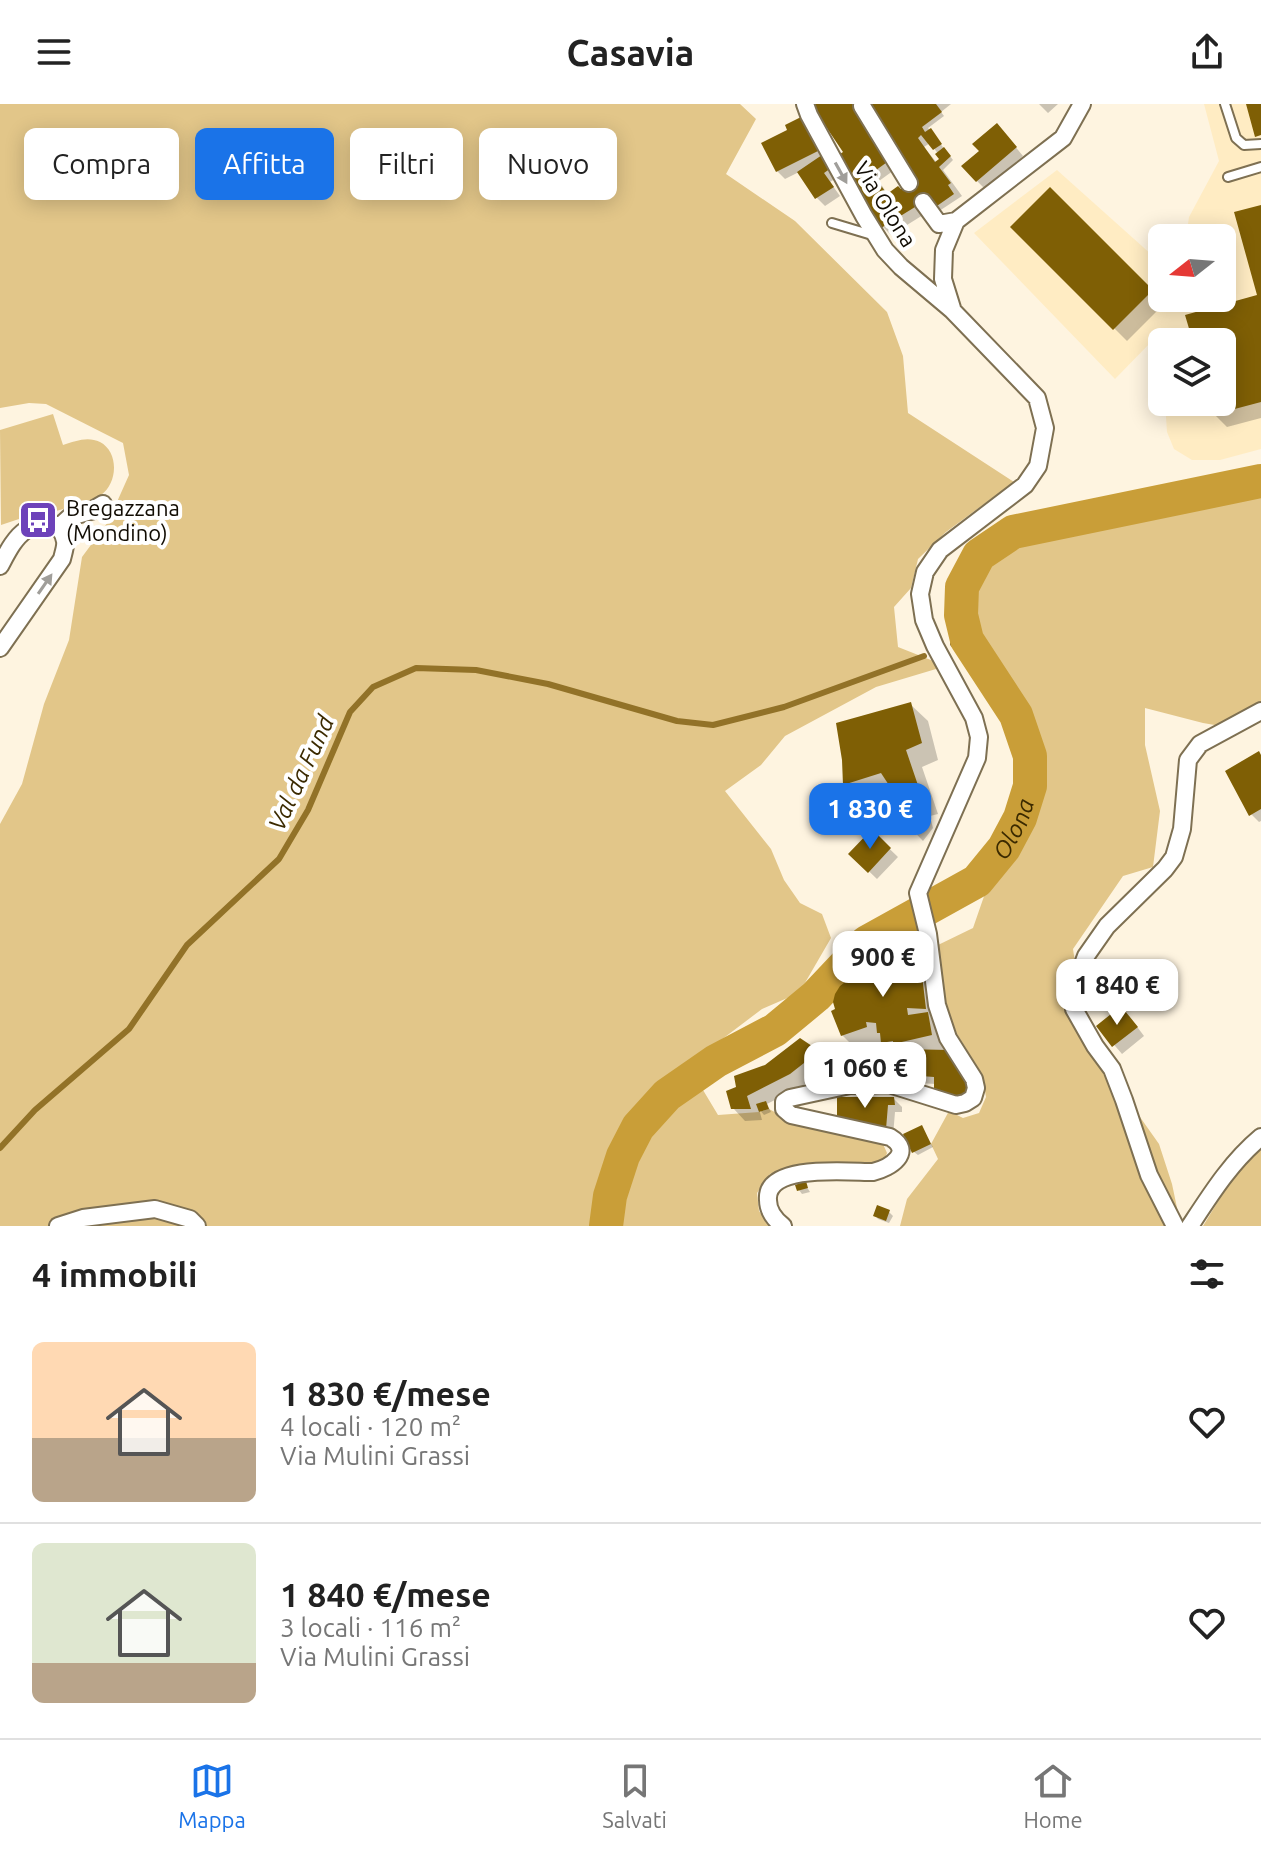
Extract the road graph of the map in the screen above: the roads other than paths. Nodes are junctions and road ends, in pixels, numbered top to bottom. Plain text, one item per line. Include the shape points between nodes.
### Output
1 (805, 104) edge
2 (1082, 104) edge
3 (1225, 104) edge
4 (862, 106) edge
5 (1261, 144) edge
6 (1261, 167) edge
7 (1228, 177) dead end
8 (909, 183) dead end
9 (923, 202) dead end
10 (956, 221) junction
11 (832, 223) dead end
12 (877, 236) junction
13 (952, 310) junction
14 (103, 504) dead end
15 (59, 527) junction
16 (5, 544) edge
17 (0, 566) edge
18 (0, 648) edge
19 (1261, 711) edge
20 (1261, 1137) edge
21 (58, 1226) edge
22 (197, 1226) edge
23 (783, 1226) edge
24 (1175, 1226) edge
25 (1190, 1226) edge

1 -> 12 street, Via Olona
2 - 10 street via 1063,138
3 - 5 lane via 1236,138 1244,145
4 - 8 street
6 - 7 lane
9 - 10 street via 939,224
10 - 13 street via 944,250 943,279
11 - 12 lane
12 - 13 street, Via Olona via 901,267
13 - 23 street, Via Olona via 1037,398 1045,428 1038,466 1025,485 940,550 925,572 920,594 924,620 979,737 977,758 918,893 937,1005 948,1038 976,1088 973,1098 956,1105 889,1084 850,1085 784,1102 791,1115 890,1137 900,1155 873,1172 797,1173 774,1182 767,1194 769,1209
14 - 15 street
15 - 16 street via 40,523
18 -> 15 street via 62,559 66,542
16 - 17 street
19 - 24 street via 1200,744 1188,760 1174,857 1107,926 1077,980 1074,1009 1112,1069 1149,1175
20 - 25 street via 1219,1181
21 - 22 street via 155,1209

